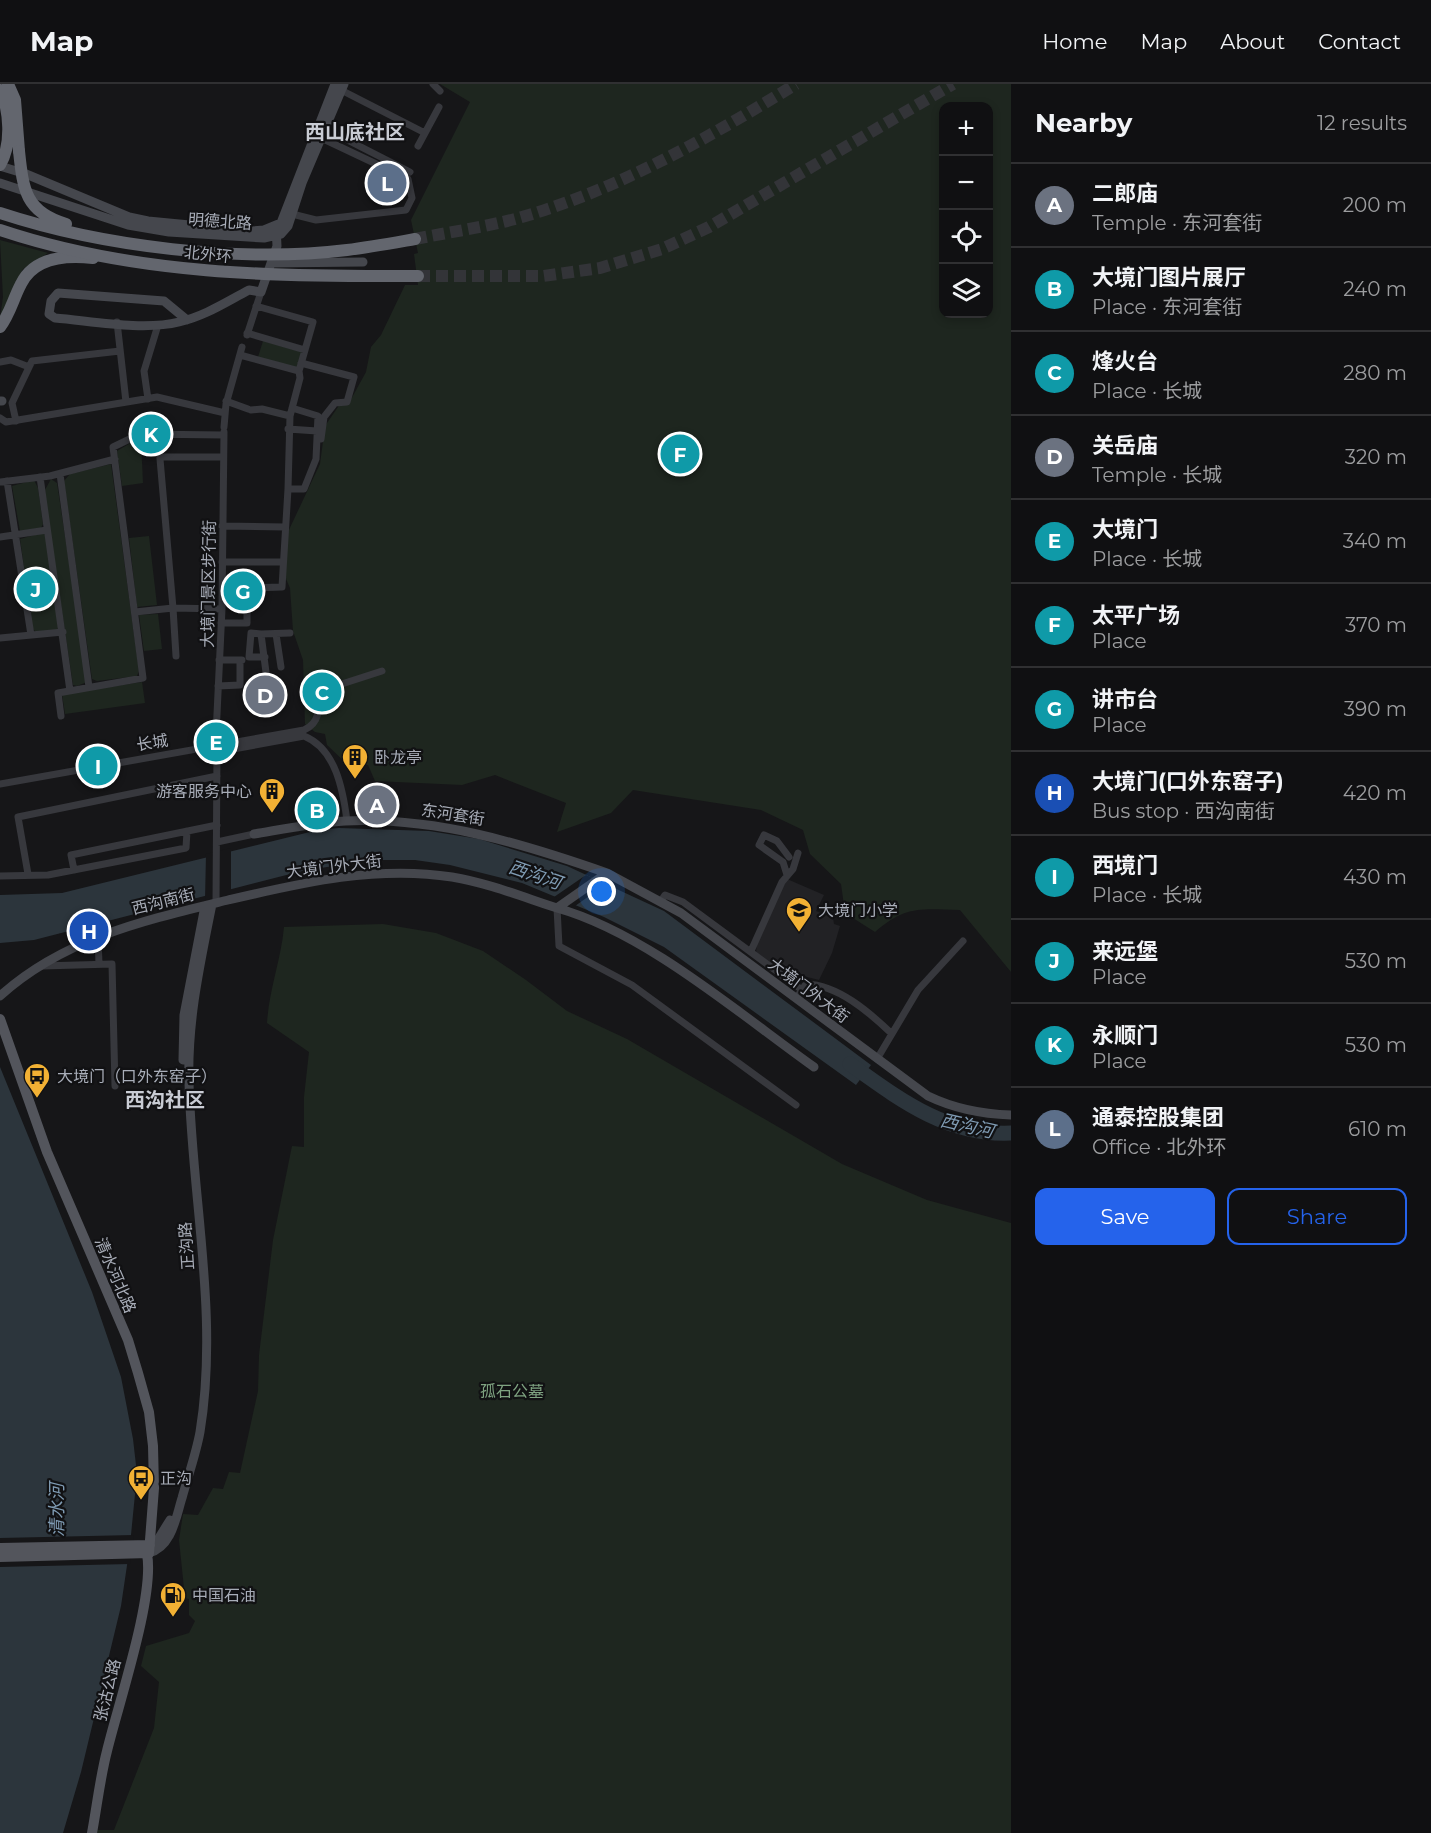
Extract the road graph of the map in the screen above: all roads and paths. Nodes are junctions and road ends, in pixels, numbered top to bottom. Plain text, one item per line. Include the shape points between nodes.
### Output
1 (8, 84) edge
2 (433, 84) edge
3 (338, 86) edge
4 (0, 90) edge
5 (440, 91) dead end
6 (439, 107) dead end
7 (322, 126) junction
8 (425, 133) junction
9 (318, 136) junction
10 (418, 146) dead end
11 (0, 165) edge
12 (411, 172) dead end
13 (0, 183) edge
14 (0, 213) edge
15 (289, 213) junction
16 (0, 230) edge
17 (277, 231) junction
18 (415, 239) tunnel mouth
19 (227, 252) junction
20 (363, 262) dead end
21 (271, 263) junction
22 (216, 272) junction
23 (417, 276) tunnel mouth
24 (261, 292) junction
25 (256, 306) junction
26 (187, 320) junction
27 (117, 322) junction
28 (158, 325) junction
29 (0, 327) edge
30 (305, 350) junction
31 (120, 351) junction
32 (0, 362) edge
33 (29, 367) junction
34 (300, 367) junction
35 (147, 399) junction
36 (226, 401) junction
37 (126, 402) junction
38 (292, 408) junction
39 (225, 413) junction
40 (290, 416) junction
41 (321, 417) junction
42 (0, 418) edge
43 (16, 421) junction
44 (288, 429) junction
45 (317, 431) junction
46 (224, 432) junction
47 (158, 436) junction
48 (317, 447) junction
49 (160, 457) junction
50 (223, 457) junction
51 (115, 459) junction
52 (60, 474) junction
53 (40, 477) junction
54 (4, 482) edge
55 (288, 489) junction
56 (222, 526) junction
57 (285, 527) junction
58 (47, 530) junction
59 (16, 534) junction
60 (0, 537) edge
61 (222, 562) junction
62 (281, 562) junction
63 (222, 597) junction
64 (247, 597) junction
65 (173, 608) junction
66 (222, 609) junction
67 (135, 612) junction
68 (221, 623) junction
69 (247, 623) junction
70 (63, 632) junction
71 (251, 633) junction
72 (276, 633) junction
73 (290, 633) dead end
74 (261, 634) junction
75 (31, 635) junction
76 (0, 638) edge
77 (176, 656) dead end
78 (249, 657) junction
79 (265, 657) junction
80 (219, 660) junction
81 (240, 660) junction
82 (281, 667) dead end
83 (382, 671) dead end
84 (267, 680) dead end
85 (218, 686) junction
86 (89, 687) junction
87 (70, 691) junction
88 (61, 716) dead end
89 (216, 735) dead end
90 (217, 777) junction
91 (0, 784) edge
92 (347, 821) junction
93 (217, 825) junction
94 (187, 831) junction
95 (254, 834) joint
96 (217, 846) junction
97 (798, 853) dead end
98 (789, 857) dead end
99 (74, 870) junction
100 (607, 873) junction
101 (28, 874) junction
102 (787, 875) junction
103 (0, 876) edge
104 (660, 901) junction
105 (212, 903) junction
106 (557, 908) junction
107 (98, 936) junction
108 (963, 941) dead end
109 (751, 951) junction
110 (99, 964) junction
111 (41, 966) junction
112 (802, 990) junction
113 (0, 996) edge
114 (796, 998) junction
115 (0, 1018) edge
116 (891, 1033) junction
117 (0, 1036) edge
118 (877, 1059) junction
119 (814, 1067) dead end
120 (115, 1086) dead end
121 (796, 1105) dead end
122 (1011, 1115) edge
123 (0, 1548) edge
124 (130, 1550) junction
125 (147, 1550) junction
126 (0, 1557) edge
127 (92, 1833) edge

1 - 19 highway, bridge via 15,100 27,196 40,212 55,221 129,237
2 - 5 street
3 - 7 street, 明德北路
3 - 8 street
4 - 11 highway via 6,115 6,150
6 - 8 street
7 - 9 street, 明德北路
7 - 12 street
8 - 10 street
9 - 15 street, 明德北路
9 - 15 street via 408,178 412,198 406,210 315,220
11 - 17 street, 明德北路 via 129,217 172,225
13 - 17 street, 明德北路 via 128,225 179,233 264,238
14 - 19 highway, 北外环, bridge via 127,242
15 - 17 street, 明德北路
16 - 22 highway, 北外环, bridge via 76,250
17 - 21 street
18 - 19 highway, 北外环, bridge via 346,250
20 - 21 street
21 - 24 street
22 - 23 highway, 北外环, bridge via 287,277
22 - 29 highway, bridge via 155,268 78,256 51,259 21,282
24 - 25 street
24 - 26 street via 249,290 217,309
25 - 30 street via 313,322
25 - 30 street via 247,334
26 - 27 street via 164,301 58,293 49,308 49,314 55,318
26 - 28 street
27 - 28 street
27 - 31 street
28 - 35 street via 144,370
30 - 34 street
31 - 33 street via 32,360
31 - 37 street
32 - 33 street via 11,360
33 - 43 street via 12,403
34 - 36 street, 大境门景区步行街 via 241,351
34 - 38 street
34 - 41 street via 354,377 347,402 335,403
35 - 37 street
35 - 39 street via 157,397
36 - 39 street, 大境门景区步行街
36 - 40 street
37 - 43 street
38 - 40 street
38 - 41 street
39 - 46 street, 大境门景区步行街
40 - 44 street
41 - 45 street
41 - 48 street
42 - 43 street
44 - 45 street
44 - 55 street
45 - 48 street
46 - 47 street
46 - 50 street, 大境门景区步行街
47 - 49 street
47 - 51 street via 140,434 113,447
48 - 55 street via 304,489
49 - 50 street
49 - 65 street
50 - 56 street, 大境门景区步行街
51 - 52 street
51 - 67 street
52 - 53 street
52 - 86 street
53 - 54 street
53 - 58 street
54 - 59 street
55 - 57 street
56 - 57 street
56 - 61 street, 大境门景区步行街
57 - 62 street
58 - 59 street
58 - 70 street
59 - 60 street
59 - 75 street
61 - 62 street
61 - 63 street, 大境门景区步行街
62 - 64 street via 282,587 250,588
63 - 64 street
63 - 66 street, 大境门景区步行街
64 - 69 street
65 - 66 street
65 - 67 street
65 - 77 street
66 - 68 street, 大境门景区步行街
67 - 86 street via 143,678
68 - 69 street
68 - 80 street, 大境门景区步行街
69 - 71 street
70 - 75 street
70 - 87 street
71 - 74 street
71 - 78 street
72 - 73 street
72 - 74 street
72 - 82 street
74 - 79 street
75 - 76 street
78 - 79 street
78 - 81 street
79 - 84 street
80 - 81 street
80 - 85 street, 大境门景区步行街
81 - 85 street via 240,685
83 - 91 street, 长城 via 317,692 316,721 304,730
85 - 89 street, 大境门景区步行街
86 - 87 street
87 - 88 street via 58,693
90 - 92 street via 217,749 304,736 324,749 333,765
90 - 93 street
90 - 101 street via 18,817
92 - 95 street, 东河套街
92 - 100 street, 东河套街 via 404,822 459,829
93 - 94 street
93 - 96 street
94 - 99 street via 186,848
94 - 99 street via 71,855
95 - 96 street
96 - 105 street
97 - 102 street
98 - 102 street via 777,841 764,835 759,844 783,862
99 - 101 street
100 - 104 street, 大境门外大街
100 - 106 street
101 - 103 street
102 - 109 street
104 - 109 street via 667,895 683,902
104 - 114 street, 大境门外大街
105 - 106 street, 大境门外大街 via 314,881 406,873 452,877
105 - 107 street, 西沟南街
105 - 125 street, 正沟路 via 191,1013 189,1062 205,1302 200,1434 174,1526 156,1552
106 - 119 street, 大境门外大街 via 585,916 644,947
106 - 121 street via 559,946 632,985
107 - 110 street
107 - 111 street, 西沟南街
108 - 116 street via 918,990
109 - 112 street
110 - 111 street
110 - 120 street via 112,964
111 - 113 street, 西沟南街
112 - 114 street
112 - 116 street via 806,984 817,984 845,997
114 - 118 street, 大境门外大街
115 - 125 main road, 清水河北路 via 47,1152 128,1340 149,1412 154,1488
116 - 118 street
117 - 125 main road, 清水河北路 via 41,1155 123,1342 133,1374 147,1447
118 - 122 street, 大境门外大街 via 950,1106
123 - 124 main road
124 - 125 main road
124 - 126 main road
125 - 127 main road, 张沽公路 via 149,1571 140,1620 106,1754

